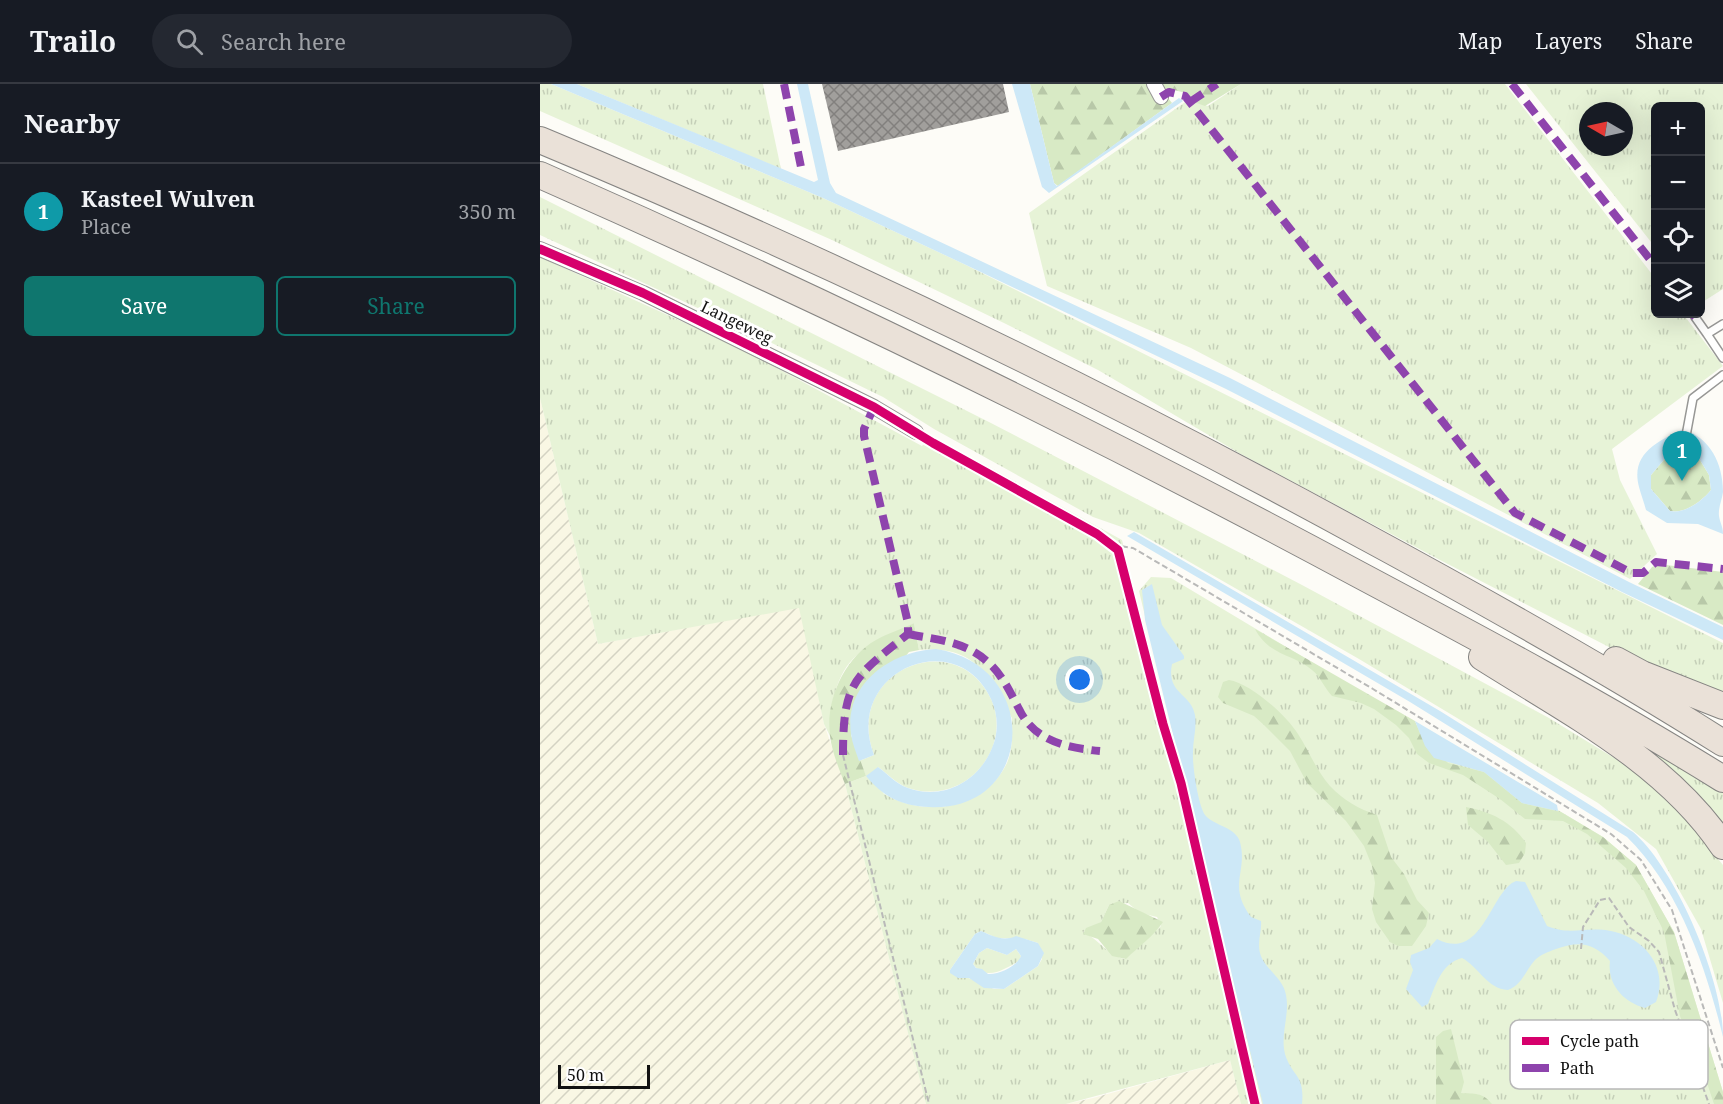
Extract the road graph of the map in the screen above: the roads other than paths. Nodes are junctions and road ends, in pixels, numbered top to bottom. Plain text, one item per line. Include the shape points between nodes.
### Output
1 (1154, 84) edge
2 (1161, 97) dead end
3 (540, 140) edge
4 (540, 175) edge
5 (540, 249) edge
6 (1696, 318) edge
7 (1723, 324) edge
8 (1707, 334) junction
9 (1723, 358) edge
10 (1723, 375) edge
11 (916, 432) dead end
12 (1683, 452) dead end
13 (1269, 484) junction
14 (1405, 599) junction
15 (1723, 706) edge
16 (1723, 743) edge
17 (1723, 779) edge
18 (1723, 846) edge

1 - 2 street
3 - 13 highway via 806,256 1025,358
4 - 14 highway via 1009,393 1214,496
5 - 11 street, Langeweg via 644,292 874,407
6 - 8 lane
7 - 8 lane
8 - 9 lane
10 - 12 lane via 1693,398
13 - 15 highway via 1329,500 1642,674
13 - 16 highway via 1514,617
14 - 17 highway via 1470,632
14 - 18 highway via 1460,644 1623,747 1681,795

